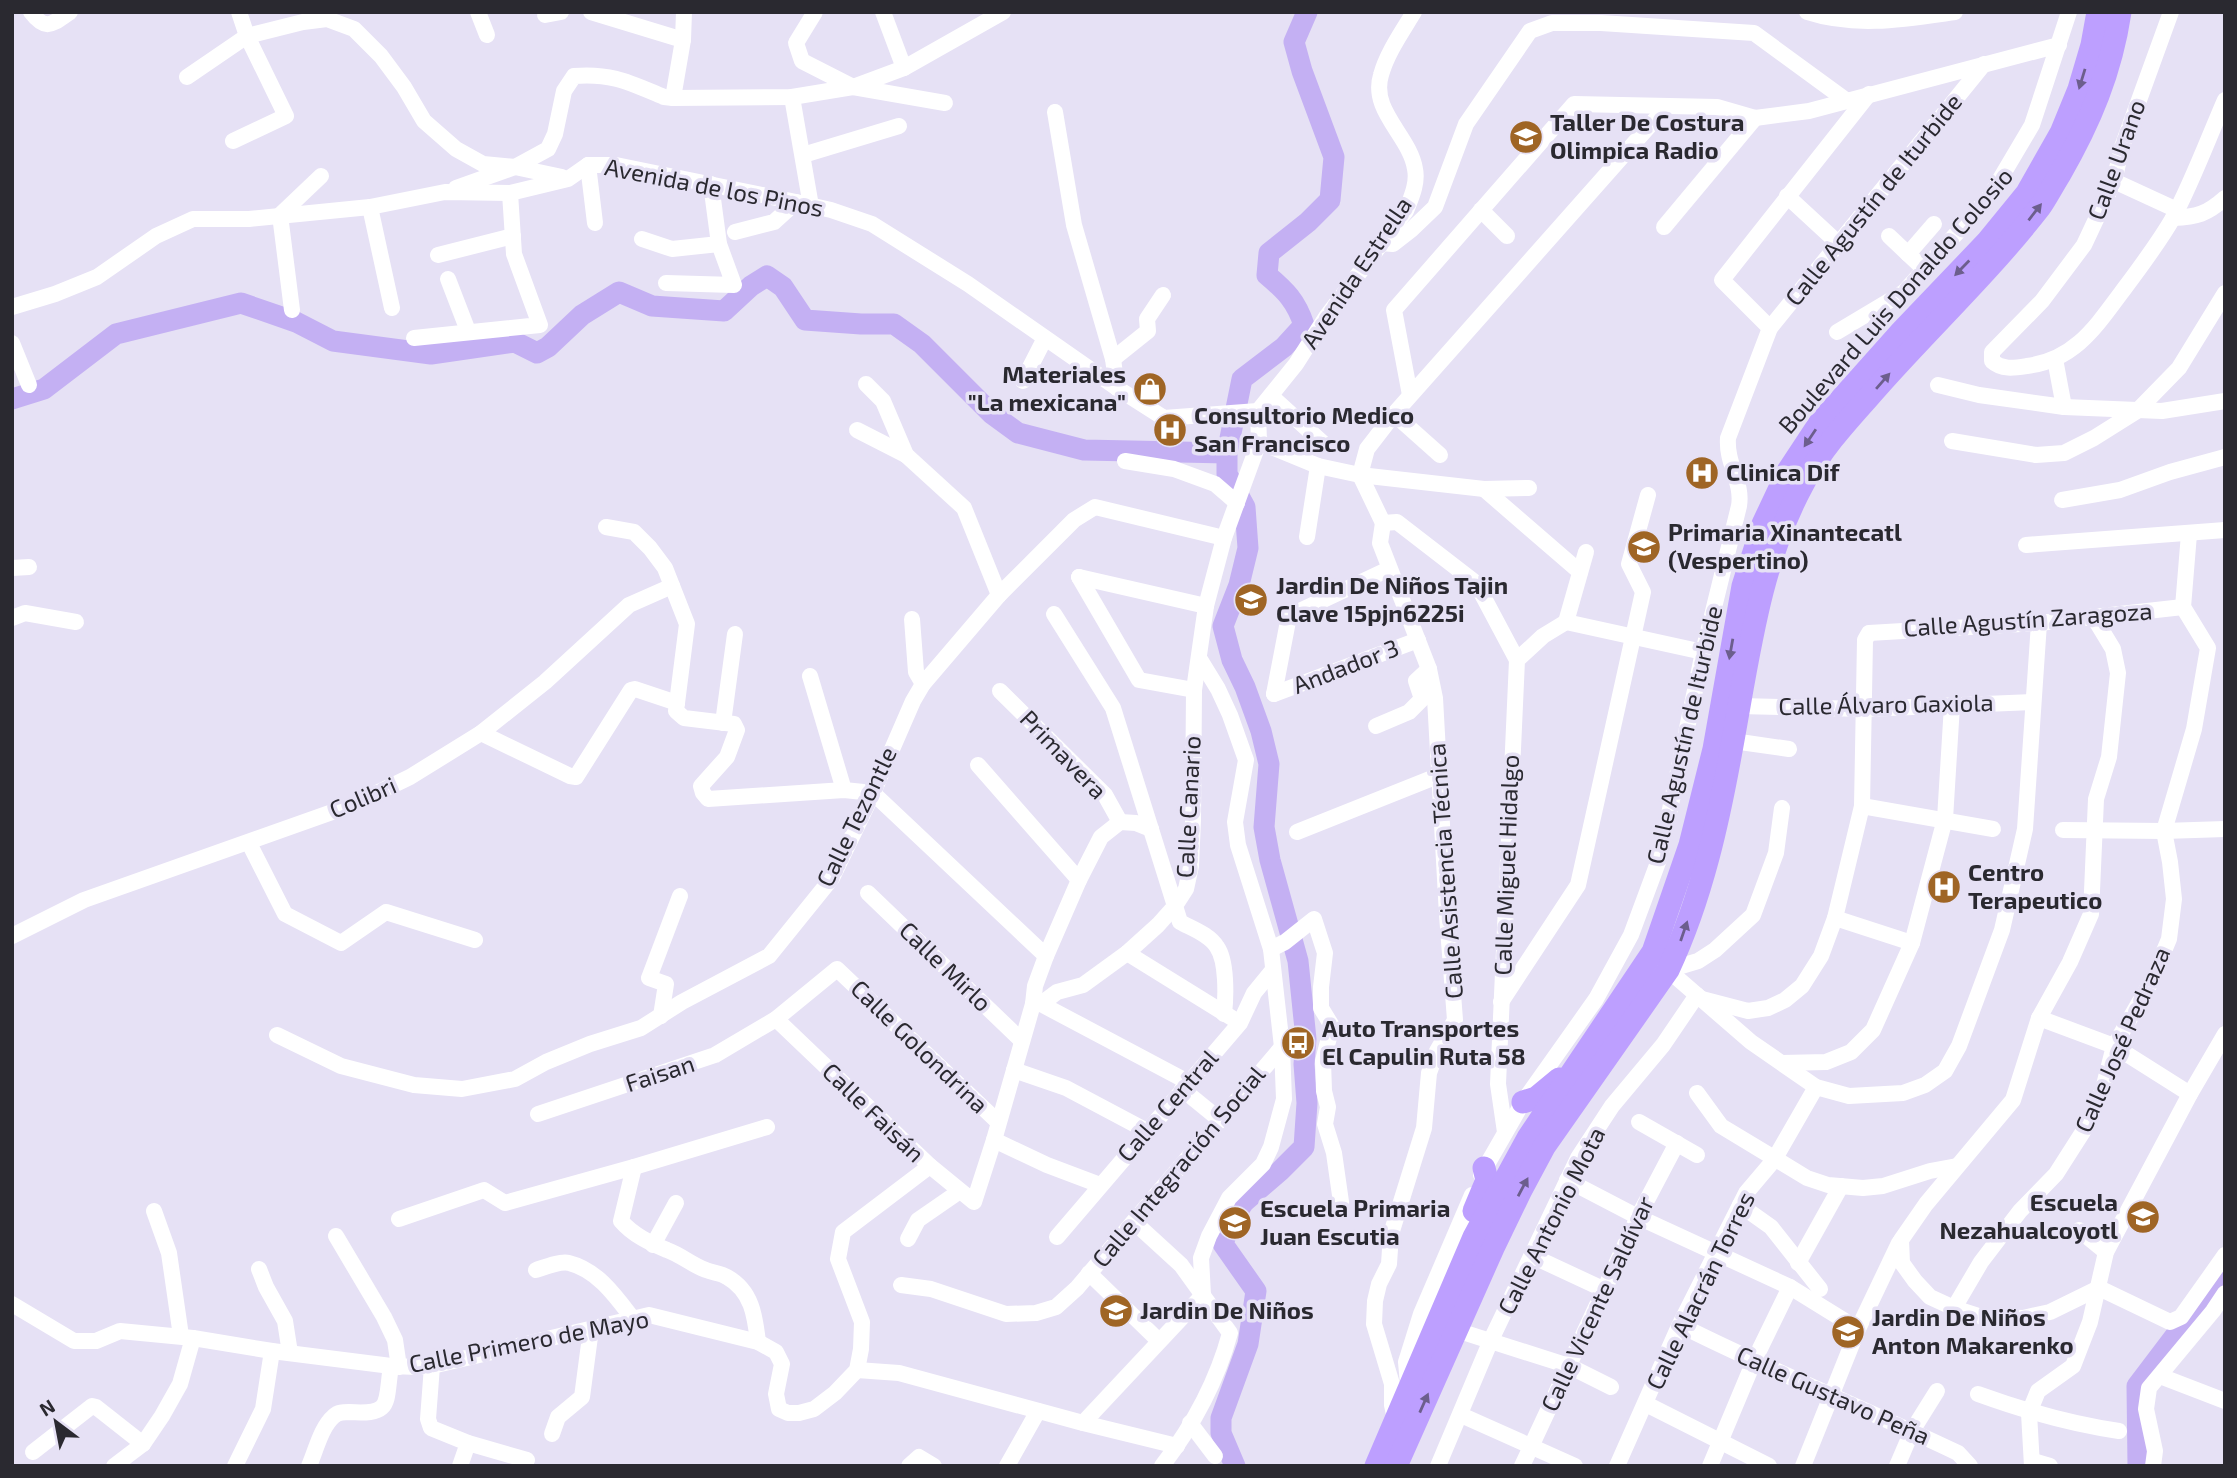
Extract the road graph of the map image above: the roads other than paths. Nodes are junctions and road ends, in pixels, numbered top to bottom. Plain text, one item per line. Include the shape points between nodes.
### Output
1 (31, 12) edge
2 (70, 12) edge
3 (239, 12) edge
4 (478, 12) edge
5 (591, 12) edge
6 (684, 12) edge
7 (815, 12) edge
8 (883, 12) edge
9 (1003, 12) edge
10 (1414, 12) edge
11 (1807, 12) edge
12 (1955, 12) edge
13 (2068, 12) edge
14 (2098, 12) edge
15 (2120, 12) edge
16 (2171, 12) edge
17 (1552, 18) edge
18 (487, 35) dead end
19 (247, 36) junction
20 (682, 40) junction
21 (2059, 45) junction
22 (1983, 64) junction
23 (904, 68) junction
24 (187, 77) dead end
25 (853, 88) junction
26 (1869, 94) junction
27 (792, 97) junction
28 (673, 98) junction
29 (2225, 100) edge
30 (1847, 101) junction
31 (944, 103) dead end
32 (1667, 106) junction
33 (1055, 112) dead end
34 (1755, 118) junction
35 (899, 126) dead end
36 (233, 141) dead end
37 (803, 156) junction
38 (588, 165) junction
39 (515, 167) junction
40 (321, 176) dead end
41 (568, 179) junction
42 (2114, 181) junction
43 (711, 184) junction
44 (445, 192) junction
45 (510, 193) junction
46 (1787, 196) junction
47 (2225, 198) edge
48 (804, 204) junction
49 (370, 206) junction
50 (1481, 210) junction
51 (2174, 214) junction
52 (280, 215) junction
53 (595, 223) dead end
54 (1934, 224) dead end
55 (1664, 227) dead end
56 (735, 232) dead end
57 (513, 236) junction
58 (1507, 236) dead end
59 (1889, 236) dead end
60 (642, 239) dead end
61 (1381, 243) junction
62 (719, 244) junction
63 (1839, 244) junction
64 (438, 254) dead end
65 (1908, 254) junction
66 (1925, 270) junction
67 (448, 279) dead end
68 (666, 283) dead end
69 (2225, 293) edge
70 (1163, 295) dead end
71 (12, 307) edge
72 (393, 308) dead end
73 (292, 310) dead end
74 (1770, 328) junction
75 (468, 331) junction
76 (1837, 332) dead end
77 (414, 338) dead end
78 (1045, 338) junction
79 (12, 344) edge
80 (1113, 359) junction
81 (2055, 359) junction
82 (1023, 381) dead end
83 (29, 384) dead end
84 (866, 384) dead end
85 (1938, 384) dead end
86 (1117, 388) junction
87 (1410, 395) junction
88 (1271, 396) junction
89 (2225, 401) edge
90 (2064, 407) junction
91 (1257, 411) junction
92 (2137, 411) junction
93 (1394, 414) junction
94 (857, 430) dead end
95 (1952, 441) dead end
96 (1259, 442) junction
97 (1325, 445) dead end
98 (1440, 454) dead end
99 (906, 455) junction
100 (2225, 457) edge
101 (1125, 461) dead end
102 (1318, 466) junction
103 (1360, 475) junction
104 (1529, 488) dead end
105 (1484, 489) junction
106 (1647, 495) dead end
107 (2062, 500) dead end
108 (1237, 503) junction
109 (1383, 523) junction
110 (606, 527) dead end
111 (2225, 530) edge
112 (2189, 534) junction
113 (1307, 537) dead end
114 (1224, 538) junction
115 (2026, 545) dead end
116 (1586, 552) dead end
117 (29, 567) dead end
118 (12, 568) edge
119 (1389, 569) junction
120 (1580, 572) junction
121 (672, 586) junction
122 (999, 595) junction
123 (1206, 606) junction
124 (2183, 607) junction
125 (1713, 612) junction
126 (1054, 614) dead end
127 (2093, 616) junction
128 (1737, 617) junction
129 (12, 618) edge
130 (912, 619) dead end
131 (76, 622) dead end
132 (1566, 622) junction
133 (2039, 623) junction
134 (735, 634) dead end
135 (1633, 635) junction
136 (1418, 640) junction
137 (1703, 652) junction
138 (1199, 658) junction
139 (1517, 660) junction
140 (1429, 669) junction
141 (810, 676) dead end
142 (923, 684) junction
143 (1194, 690) junction
144 (1000, 691) dead end
145 (2033, 702) junction
146 (677, 703) junction
147 (1952, 705) junction
148 (1739, 706) junction
149 (1865, 709) junction
150 (723, 723) junction
151 (1376, 726) dead end
152 (481, 733) junction
153 (1733, 741) junction
154 (1789, 749) dead end
155 (978, 765) dead end
156 (1440, 775) junction
157 (844, 790) junction
158 (873, 793) junction
159 (1863, 806) junction
160 (1782, 808) dead end
161 (1945, 820) junction
162 (1121, 822) junction
163 (1151, 829) junction
164 (2225, 829) edge
165 (1993, 830) dead end
166 (2063, 830) dead end
167 (2094, 831) junction
168 (2164, 831) junction
169 (1297, 832) dead end
170 (249, 843) junction
171 (1079, 880) junction
172 (868, 893) dead end
173 (680, 896) dead end
174 (1175, 906) junction
175 (1835, 918) junction
176 (12, 936) edge
177 (475, 940) dead end
178 (1912, 943) junction
179 (1278, 946) junction
180 (1127, 953) junction
181 (1046, 956) junction
182 (1668, 970) junction
183 (1272, 971) junction
184 (1700, 997) junction
185 (1502, 1002) junction
186 (1037, 1004) junction
187 (1224, 1014) junction
188 (661, 1016) junction
189 (2039, 1018) junction
190 (776, 1019) junction
191 (1240, 1023) junction
192 (2225, 1034) edge
193 (277, 1035) dead end
194 (1022, 1041) junction
195 (2114, 1046) junction
196 (1282, 1047) junction
197 (1586, 1052) junction
198 (1782, 1063) junction
199 (1014, 1070) junction
200 (1185, 1085) junction
201 (1816, 1087) junction
202 (1697, 1093) dead end
203 (2190, 1094) junction
204 (1523, 1102) junction
205 (538, 1114) dead end
206 (1220, 1120) junction
207 (998, 1122) junction
208 (1639, 1122) dead end
209 (767, 1126) dead end
210 (1147, 1130) junction
211 (1504, 1132) junction
212 (994, 1140) junction
213 (1677, 1143) junction
214 (1697, 1155) dead end
215 (1774, 1160) junction
216 (930, 1166) junction
217 (1957, 1166) junction
218 (634, 1167) junction
219 (1484, 1168) junction
220 (1567, 1180) junction
221 (1100, 1185) junction
222 (1841, 1186) junction
223 (960, 1191) junction
224 (1341, 1202) dead end
225 (676, 1203) dead end
226 (1740, 1205) junction
227 (154, 1211) dead end
228 (1637, 1217) junction
229 (399, 1219) dead end
230 (1134, 1222) junction
231 (2079, 1230) dead end
232 (336, 1236) dead end
233 (1057, 1237) dead end
234 (908, 1239) dead end
235 (1900, 1241) junction
236 (653, 1245) junction
237 (2106, 1252) junction
238 (1715, 1254) junction
239 (2225, 1255) edge
240 (1532, 1256) junction
241 (1798, 1263) junction
242 (259, 1269) dead end
243 (536, 1270) dead end
244 (1089, 1273) junction
245 (901, 1285) dead end
246 (1790, 1287) junction
247 (2099, 1288) junction
248 (1820, 1289) dead end
249 (1605, 1290) junction
250 (2225, 1293) edge
251 (1203, 1294) junction
252 (12, 1304) edge
253 (1954, 1308) junction
254 (2219, 1313) edge
255 (633, 1319) junction
256 (591, 1329) junction
257 (1446, 1329) junction
258 (1858, 1329) junction
259 (1692, 1331) dead end
260 (187, 1337) junction
261 (1491, 1340) junction
262 (1159, 1341) junction
263 (758, 1342) junction
264 (272, 1351) junction
265 (290, 1353) junction
266 (1754, 1362) junction
267 (432, 1366) junction
268 (1569, 1366) junction
269 (395, 1367) junction
270 (857, 1370) junction
271 (2160, 1376) junction
272 (1611, 1387) dead end
273 (1409, 1390) junction
274 (1937, 1391) dead end
275 (1833, 1394) junction
276 (1978, 1394) dead end
277 (2225, 1401) edge
278 (1646, 1404) junction
279 (1038, 1411) junction
280 (2029, 1413) junction
281 (1461, 1415) junction
282 (1395, 1421) junction
283 (1083, 1423) junction
284 (1190, 1423) junction
285 (1912, 1431) junction
286 (2119, 1431) dead end
287 (552, 1434) dead end
288 (1721, 1442) junction
289 (468, 1443) junction
290 (143, 1444) junction
291 (1177, 1446) junction
292 (1531, 1447) junction
293 (33, 1452) dead end
294 (1215, 1456) dead end
295 (527, 1461) dead end
296 (2032, 1463) edge
297 (2156, 1465) edge
298 (114, 1466) edge
299 (235, 1466) edge
300 (309, 1466) edge
301 (460, 1466) edge
302 (909, 1466) edge
303 (934, 1466) edge
304 (1006, 1466) edge
305 (1161, 1466) edge
306 (1376, 1466) edge
307 (1396, 1466) edge
308 (1438, 1466) edge
309 (1522, 1466) edge
310 (1575, 1466) edge
311 (1617, 1466) edge
312 (1710, 1466) edge
313 (1769, 1466) edge
314 (1803, 1466) edge
315 (1897, 1466) edge
316 (1970, 1466) edge
317 (2050, 1466) edge

1 - 2 street via 44,25
3 - 19 street
4 - 18 street
5 - 20 street
6 - 20 street
7 - 25 street via 796,43 802,61
8 - 23 street
9 - 23 street
10 - 61 street, Avenida Estrella via 1380,76 1382,106 1410,150 1416,172 1413,194
11 - 12 street via 1879,22
13 - 21 street
14 -> 128 highway, Boulevard Luis Donaldo Colosio via 2075,100 2062,133 2027,193 1819,424 1788,471 1763,524
148 -> 15 highway, Boulevard Luis Donaldo Colosio via 1761,592 1780,531 1803,482 1833,437 2042,204 2099,96
16 - 42 street, Calle Urano
17 - 30 street via 1754,33
17 - 61 street via 1530,31 1466,124 1435,207 1393,244
19 - 24 street
19 - 36 street via 286,116
19 - 39 street via 327,19 354,29 381,56 424,121 456,149 483,163
20 - 28 street
21 - 22 street
21 - 66 street via 2032,125 1990,196
22 - 26 street
22 - 63 street, Calle Agustín de Iturbide
23 - 25 street
25 - 27 street
25 - 31 street
26 - 30 street
26 - 46 street
27 - 28 street
27 - 37 street
28 - 39 street via 617,77 574,76 564,91 548,149
29 - 51 street
30 - 34 street
32 - 34 street via 1717,107
32 - 50 street via 1574,104
32 - 87 street
33 - 80 street via 1074,225
34 - 55 street
35 - 37 street
37 - 48 street
38 - 41 street, Avenida de los Pinos
38 - 43 street, Avenida de los Pinos via 616,165
38 - 53 street
39 - 41 street
39 - 44 street
40 - 52 street
41 - 45 street, Avenida de los Pinos
42 - 51 street
42 - 81 street, Calle Urano via 2084,245 2042,300 1992,352 1992,361 2005,368
43 - 48 street, Avenida de los Pinos
43 - 62 street
44 - 45 street, Avenida de los Pinos
44 - 49 street, Avenida de los Pinos
45 - 57 street
46 - 63 street
46 - 74 street via 1722,280
47 - 51 street via 2211,211 2193,217
48 - 56 street via 774,222
48 - 78 street, Avenida de los Pinos via 872,224
49 - 52 street, Avenida de los Pinos
49 - 72 street
50 - 58 street
50 - 87 street via 1394,310
51 - 81 street via 2093,332
52 - 71 street, Avenida de los Pinos via 193,219 156,236 97,277
52 - 73 street
54 - 65 street
57 - 64 street
57 - 75 street via 514,254 540,325
59 - 65 street
60 - 62 street via 672,249
61 - 88 street, Avenida Estrella
62 - 68 street via 734,285
63 - 74 street, Calle Agustín de Iturbide
65 - 66 street
66 - 76 street via 1904,292
67 - 75 street
69 - 92 street via 2179,368
70 - 80 street via 1147,319 1148,331
74 - 125 street, Calle Agustín de Iturbide via 1728,438 1727,452 1740,498
75 - 77 street
78 - 82 street
78 - 86 street, Avenida de los Pinos
79 - 83 street
80 - 86 street
81 - 90 street
84 - 99 street via 883,401
85 - 90 street
86 - 91 street, Avenida de los Pinos via 1164,418
87 - 93 street
88 - 91 street, Avenida Estrella
88 - 97 street
89 - 92 street
90 - 92 street
91 - 96 street
92 - 95 street via 2064,453 2036,455
93 - 98 street
93 - 103 street via 1367,449
94 - 99 street
96 - 102 street
96 - 108 street, Calle Canario
99 - 122 street via 964,508
100 - 107 street via 2120,490
101 - 108 street via 1174,469 1215,484
102 - 103 street
102 - 113 street
103 - 105 street
103 - 109 street
104 - 105 street
105 - 120 street
106 - 135 street via 1629,564 1643,592
108 - 114 street, Calle Canario
109 - 119 street, Calle Asistencia Técnica via 1380,543
109 - 139 street via 1397,522 1476,583
110 - 121 street via 634,532 665,568
111 - 112 street
112 - 115 street
112 - 124 street
114 - 122 street, Calle Tezontle via 1095,507 1074,520
114 - 123 street, Calle Canario
116 - 120 street
117 - 118 street
119 - 136 street, Calle Asistencia Técnica
119 - 136 street, Andador 3 via 1289,616 1274,694
120 - 132 street
121 - 146 street via 687,624
121 - 152 street, Colibri via 629,605
122 - 142 street, Calle Tezontle
123 - 138 street, Calle Canario
123 - 143 street via 1079,577 1139,680
124 - 127 street, Calle Agustín Zaragoza
124 - 168 street, Calle José Pedraza via 2208,648 2194,729
125 - 128 street
125 - 137 street, Calle Agustín de Iturbide
126 - 163 street via 1113,708
127 - 133 street, Calle Agustín Zaragoza
127 - 167 street via 2113,649 2118,673 2109,757 2096,799
128 -> 197 highway, Boulevard Luis Donaldo Colosio via 1714,749 1690,845 1653,952
129 - 131 street via 25,613
130 - 142 street via 916,672
132 - 135 street
132 - 139 street
133 - 145 street
133 - 149 street, Calle Agustín Zaragoza via 1874,631 1865,640
134 - 150 street
135 - 137 street
135 - 185 street via 1578,884
136 - 140 street, Calle Asistencia Técnica
137 - 204 street, Calle Agustín de Iturbide via 1660,857 1631,935 1595,999
138 - 143 street, Calle Canario
138 - 179 street via 1219,690 1246,760 1235,822 1238,845
139 - 185 street, Calle Miguel Hidalgo
140 - 151 street via 1416,681 1422,699 1409,712
140 - 156 street, Calle Asistencia Técnica
141 - 157 street
142 - 158 street, Calle Tezontle
143 - 174 street, Calle Canario via 1191,866 1186,889
144 - 162 street, Primavera via 1105,795
145 - 147 street, Calle Álvaro Gaxiola
145 - 201 street via 2025,829 2002,930 1959,1046 1945,1071 1903,1093 1849,1096
146 - 150 street via 676,711 684,718
146 - 152 street via 631,690 576,777
147 - 149 street, Calle Álvaro Gaxiola
147 - 161 street
148 - 149 street, Calle Álvaro Gaxiola
148 - 153 highway, Boulevard Luis Donaldo Colosio
149 - 159 street
150 - 157 street via 734,724 737,730 727,757 701,786 708,799
152 - 170 street, Colibri via 410,777 352,805
153 - 154 street
182 -> 153 highway, Boulevard Luis Donaldo Colosio via 1712,848
155 - 171 street
156 - 169 street
156 - 282 street, Calle Asistencia Técnica via 1455,1020 1429,1073 1424,1128 1375,1301 1374,1324 1392,1384
157 - 158 street
158 - 181 street
158 - 188 street, Calle Tezontle via 832,878 769,956
159 - 161 street
159 - 175 street
160 - 182 street via 1776,853 1753,915 1698,961
161 - 165 street
161 - 178 street
162 - 163 street
162 - 171 street via 1101,837
163 - 174 street
164 - 168 street
166 - 167 street
167 - 168 street
167 - 189 street via 2091,914
168 - 195 street, Calle José Pedraza via 2174,899 2169,939 2151,982
170 - 176 street, Colibri via 84,900
170 - 177 street via 285,914 341,943 386,912
171 - 181 street
172 - 194 street, Calle Mirlo
173 - 188 street via 649,978 666,984
174 - 180 street, Calle Canario
174 - 187 street via 1180,922 1219,948
175 - 178 street
175 - 184 street via 1821,956 1802,986 1785,1000 1748,1011
178 - 198 street via 1873,1030 1851,1052 1826,1062
179 - 183 street
179 - 224 street via 1313,920 1325,953 1321,1008 1332,1026 1323,1061 1328,1107 1325,1124
180 - 186 street, Calle Canario via 1083,985
180 - 187 street
181 - 186 street via 1035,986
182 - 184 street
257 -> 182 highway, Boulevard Luis Donaldo Colosio via 1544,1147
183 - 191 street, Calle Central via 1254,993
183 - 196 street
184 - 198 street
184 - 220 street, Calle Antonio Mota via 1612,1106
185 - 211 street, Calle Miguel Hidalgo via 1498,1084
186 - 194 street
186 - 200 street
187 - 191 street
188 - 193 street, Calle Tezontle via 515,1079 462,1089 414,1085 341,1066
189 - 195 street
189 - 217 street via 2013,1100
190 - 205 street, Faisan via 715,1055
190 - 207 street, Calle Golondrina via 837,969
190 - 216 street, Calle Faisán
191 - 200 street, Calle Central
192 - 203 street
194 - 199 street
195 - 203 street
195 - 253 street, Calle José Pedraza via 2086,1127 2056,1174 1981,1262
196 - 206 street, Calle Integración Social
196 - 251 street via 1284,1099 1271,1147 1263,1164 1229,1198 1209,1236 1201,1258
197 - 204 highway via 1550,1089
197 - 257 highway, Boulevard Luis Donaldo Colosio via 1528,1138 1474,1237
198 - 201 street
199 - 207 street
199 - 210 street via 1066,1088
200 - 206 street
200 - 210 street, Calle Central
201 - 215 street, Calle Alacrán Torres
202 - 215 street via 1721,1126
203 - 237 street
204 - 211 street, Calle Agustín de Iturbide
206 - 230 street, Calle Integración Social
207 - 212 street
208 - 213 street
209 - 218 street
210 - 221 street, Calle Central
211 - 219 street, Calle Agustín de Iturbide
212 - 221 street
212 - 223 street, Calle Faisán via 974,1202
213 - 214 street
213 - 228 street, Calle Vicente Saldívar
215 - 222 street via 1807,1178
215 - 226 street, Calle Alacrán Torres
216 - 223 street, Calle Faisán
216 - 270 street via 843,1232 838,1259 862,1322
217 - 222 street via 1883,1186
217 - 235 street
218 - 229 street via 505,1203 484,1190
218 - 236 street via 621,1221
219 - 257 highway via 1487,1180 1437,1306
219 - 273 street, Calle Agustín de Iturbide via 1421,1314 1406,1362
220 - 228 street
220 - 240 street, Calle Antonio Mota
221 - 233 street, Calle Central
222 - 241 street
223 - 234 street via 918,1220
225 - 236 street
226 - 238 street, Calle Alacrán Torres
226 - 241 street via 1770,1227
227 - 260 street via 169,1253
228 - 238 street
228 - 249 street, Calle Vicente Saldívar
230 - 244 street, Calle Integración Social
230 - 251 street via 1181,1265
231 - 237 street
232 - 269 street via 395,1340
235 - 253 street via 1902,1263 1915,1281 1930,1297
235 - 258 street
236 - 263 street via 725,1275 742,1287 755,1312
237 - 247 street
238 - 246 street
238 - 278 street, Calle Alacrán Torres
239 - 247 street via 2175,1320 2165,1321
240 - 249 street
240 - 261 street, Calle Antonio Mota
241 - 248 street
242 - 265 street via 285,1321
243 - 255 street via 568,1262 611,1289
244 - 245 street, Calle Integración Social via 1056,1307 1037,1313 1006,1314 931,1289
244 - 262 street
246 - 258 street
246 - 266 street
247 - 253 street via 2050,1312 2023,1318 1982,1317
247 - 280 street via 2073,1366 2038,1391
249 - 268 street, Calle Vicente Saldívar
250 - 254 street
251 - 262 street
251 - 284 street via 1230,1334 1222,1363
252 - 260 street, Calle Primero de Mayo via 74,1341 96,1341 120,1331
254 - 271 street
255 - 256 street, Calle Primero de Mayo
255 - 263 street, Calle Primero de Mayo via 649,1315
256 - 267 street, Calle Primero de Mayo
256 - 287 street via 582,1397 558,1417
257 - 261 street
257 - 273 highway, Boulevard Luis Donaldo Colosio
307 -> 257 highway, Boulevard Luis Donaldo Colosio
258 - 275 street
259 - 266 street, Calle Gustavo Peña
260 - 264 street, Calle Primero de Mayo
260 - 290 street via 180,1384
261 - 268 street
261 - 281 street, Calle Antonio Mota
262 - 283 street
263 - 270 street via 776,1352 782,1364 776,1394 779,1409 788,1413 814,1409
264 - 265 street, Calle Primero de Mayo
264 - 299 street via 263,1409
265 - 269 street, Calle Primero de Mayo
266 - 275 street, Calle Gustavo Peña
266 - 288 street
267 - 269 street, Calle Primero de Mayo
267 - 289 street via 428,1424
268 - 272 street
268 - 292 street, Calle Vicente Saldívar
269 - 300 street via 380,1410 333,1416
270 - 279 street via 899,1373
271 - 277 street
271 - 297 street via 2149,1388 2146,1409
273 - 282 highway, Boulevard Luis Donaldo Colosio
274 - 285 street
275 - 285 street, Calle Gustavo Peña
275 - 314 street
276 - 280 street
278 - 288 street
278 - 311 street, Calle Alacrán Torres
279 - 283 street
279 - 304 street
280 - 286 street
280 - 296 street
281 - 292 street
281 - 308 street, Calle Antonio Mota
282 - 306 highway, Boulevard Luis Donaldo Colosio
283 - 291 street
284 - 291 street
284 - 294 street
285 - 315 street
285 - 316 street, Calle Gustavo Peña via 1958,1453
288 - 312 street
288 - 313 street
289 - 295 street
289 - 301 street
290 - 293 street via 92,1406
290 - 298 street
291 - 305 street
292 - 309 street, Calle Vicente Saldívar
292 - 310 street
296 - 317 street
302 - 303 street via 919,1457

